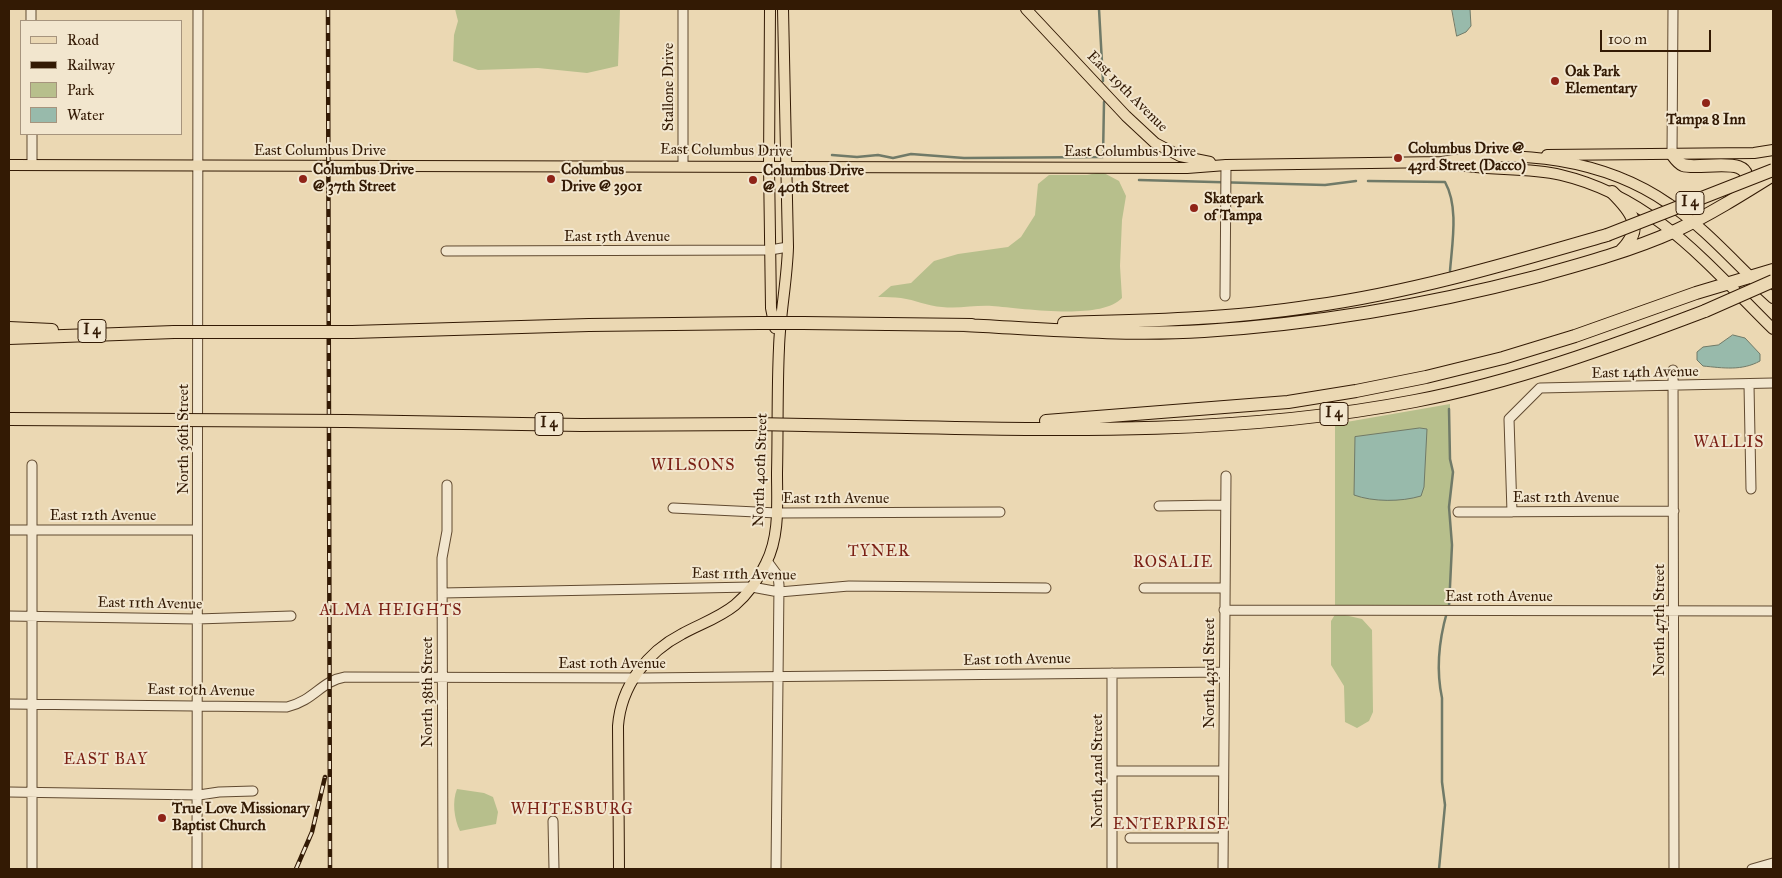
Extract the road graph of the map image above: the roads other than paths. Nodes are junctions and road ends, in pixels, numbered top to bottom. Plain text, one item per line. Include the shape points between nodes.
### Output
1 (198, 9) edge
2 (683, 9) edge
3 (770, 9) edge
4 (784, 9) edge
5 (1026, 9) edge
6 (1673, 9) edge
7 (32, 135) edge
8 (1164, 148) junction
9 (1773, 150) edge
10 (1672, 154) junction
11 (1522, 156) junction
12 (1442, 162) junction
13 (1226, 164) junction
14 (9, 165) edge
15 (32, 165) junction
16 (684, 165) junction
17 (768, 165) junction
18 (198, 166) junction
19 (786, 167) junction
20 (1154, 167) junction
21 (1773, 170) edge
22 (1773, 175) edge
23 (1612, 192) junction
24 (1734, 200) junction
25 (1693, 222) junction
26 (1674, 232) junction
27 (788, 247) junction
28 (446, 250) dead end
29 (770, 250) junction
30 (1621, 251) junction
31 (1773, 270) edge
32 (1749, 277) junction
33 (1773, 281) edge
34 (1726, 283) junction
35 (1696, 292) junction
36 (1225, 296) dead end
37 (1773, 298) edge
38 (1744, 300) junction
39 (964, 325) junction
40 (9, 328) edge
41 (1773, 329) edge
42 (174, 332) junction
43 (9, 338) edge
44 (779, 346) junction
45 (1673, 370) dead end
46 (1773, 383) edge
47 (1749, 385) junction
48 (1673, 386) junction
49 (9, 420) edge
50 (948, 427) junction
51 (32, 465) dead end
52 (1226, 476) dead end
53 (447, 485) dead end
54 (1751, 489) dead end
55 (1159, 506) dead end
56 (1224, 506) junction
57 (673, 508) dead end
58 (1674, 511) junction
59 (1000, 512) dead end
60 (1458, 512) dead end
61 (1512, 512) junction
62 (776, 513) junction
63 (9, 530) edge
64 (33, 530) junction
65 (197, 530) junction
66 (767, 561) junction
67 (752, 587) junction
68 (1046, 588) dead end
69 (1144, 588) dead end
70 (1224, 588) junction
71 (442, 592) junction
72 (779, 592) junction
73 (1224, 610) junction
74 (1674, 611) junction
75 (1773, 611) edge
76 (9, 616) edge
77 (32, 616) junction
78 (291, 616) dead end
79 (197, 619) junction
80 (1224, 672) junction
81 (1112, 673) junction
82 (778, 676) junction
83 (442, 677) junction
84 (634, 678) junction
85 (9, 704) edge
86 (33, 704) junction
87 (196, 704) junction
88 (1112, 771) junction
89 (1223, 771) junction
90 (253, 791) dead end
91 (9, 792) edge
92 (33, 792) junction
93 (199, 795) junction
94 (553, 821) dead end
95 (1130, 838) dead end
96 (1223, 838) junction
97 (1773, 864) edge
98 (32, 869) edge
99 (197, 869) edge
100 (443, 869) edge
101 (554, 869) edge
102 (619, 869) edge
103 (776, 869) edge
104 (1112, 869) edge
105 (1223, 869) edge
106 (1674, 869) edge
107 (1752, 869) edge

1 - 18 street, North 36th Street
2 - 16 street, Stallone Drive
3 - 17 main road, North 40th Street
4 - 19 main road, North 40th Street
5 - 8 main road, East 19th Avenue via 1126,116
6 - 10 street
7 - 15 street
8 - 13 main road, East 19th Avenue via 1195,160
8 - 20 main road
9 - 10 main road
10 - 11 main road
10 - 24 highway via 1680,164 1688,166 1731,165 1741,168 1748,182
11 - 12 main road, East Columbus Drive via 1471,157
11 - 25 main road, East Columbus Drive via 1586,168 1628,181 1668,203
12 - 13 main road, East Columbus Drive
12 - 23 main road, East Columbus Drive via 1467,168 1539,171 1583,181
13 - 20 main road, East Columbus Drive
13 - 36 street
14 - 15 main road, East Columbus Drive
15 - 18 main road, East Columbus Drive
16 - 17 main road, East Columbus Drive
16 - 18 main road, East Columbus Drive
17 - 19 main road, East Columbus Drive
17 - 29 main road, North 40th Street
18 - 65 street, North 36th Street
19 - 20 main road, East Columbus Drive
19 - 27 main road, North 40th Street
21 - 39 highway, I 4, bridge via 1607,235 1444,280 1312,306 1169,319
22 - 24 highway
23 - 26 main road, East Columbus Drive via 1643,209
23 - 30 highway via 1634,219 1630,242
24 - 25 highway
25 - 26 highway
25 - 32 main road, East Columbus Drive
26 - 30 highway
26 - 34 main road, East Columbus Drive
27 - 29 street, East 15th Avenue
27 - 44 main road, North 40th Street
28 - 29 street, East 15th Avenue
29 - 44 main road, North 40th Street via 771,308
30 - 39 highway via 1511,283 1416,304 1259,326 1151,332
31 - 32 highway
32 - 34 highway
32 - 37 main road, East Columbus Drive
33 - 50 highway, I 4, bridge via 1574,360 1417,401 1265,422 1052,429
34 - 35 highway
34 - 38 main road, East Columbus Drive
35 - 38 highway via 1718,292
35 - 50 highway via 1575,336 1502,358 1356,392 1288,402
38 - 41 main road, East Columbus Drive
39 - 42 highway, I 4, bridge via 759,323 352,332
40 - 42 highway, I 4
42 - 43 highway
44 - 62 main road, North 40th Street
45 - 48 street, North 47th Street
46 - 47 street, East 14th Avenue
47 - 48 street, East 14th Avenue
47 - 54 street
48 - 58 street, North 47th Street
48 - 61 street, East 14th Avenue via 1540,388 1509,419
49 - 50 highway, I 4, bridge
51 - 64 street
52 - 56 street, North 43rd Street
53 - 71 street, North 38th Street
55 - 56 street
56 - 70 street, North 43rd Street
57 - 62 street, East 12th Avenue
58 - 61 street, East 12th Avenue
58 - 74 street, North 47th Street
59 - 62 street, East 12th Avenue
60 - 61 street, East 12th Avenue
62 - 66 main road, North 40th Street
63 - 64 street, East 12th Avenue
64 - 65 street, East 12th Avenue
64 - 77 street
65 - 79 street, North 36th Street
66 - 67 main road, North 40th Street
66 - 72 street via 778,576
67 - 71 street, East 11th Avenue
67 - 72 street, East 11th Avenue
67 - 84 main road, North 40th Street via 735,605 660,647
68 - 72 street, East 11th Avenue via 849,586
69 - 70 street
70 - 73 street, North 43rd Street
71 - 83 street, North 38th Street
72 - 82 street
73 - 74 street, East 10th Avenue
73 - 80 street, North 43rd Street
74 - 75 street, East 10th Avenue
74 - 106 street, North 47th Street
76 - 77 street, East 11th Avenue
77 - 79 street, East 11th Avenue
77 - 86 street
78 - 79 street, East 11th Avenue
79 - 87 street, North 36th Street
80 - 81 street, East 10th Avenue
80 - 89 street, North 43rd Street
81 - 82 street, East 10th Avenue
81 - 88 street, North 42nd Street
82 - 84 street, East 10th Avenue
82 - 103 street
83 - 84 street, East 10th Avenue
83 - 87 street, East 10th Avenue via 337,678 308,700 287,707
83 - 100 street, North 38th Street
84 - 102 main road, North 40th Street via 619,717
85 - 86 street, East 10th Avenue
86 - 87 street, East 10th Avenue
86 - 92 street
87 - 93 street, North 36th Street
88 - 89 street
88 - 104 street, North 42nd Street
89 - 96 street, North 43rd Street
90 - 93 street
91 - 92 street
92 - 93 street
92 - 98 street
93 - 99 street, North 36th Street
94 - 101 street
95 - 96 street
96 - 105 street, North 43rd Street
97 - 107 street

